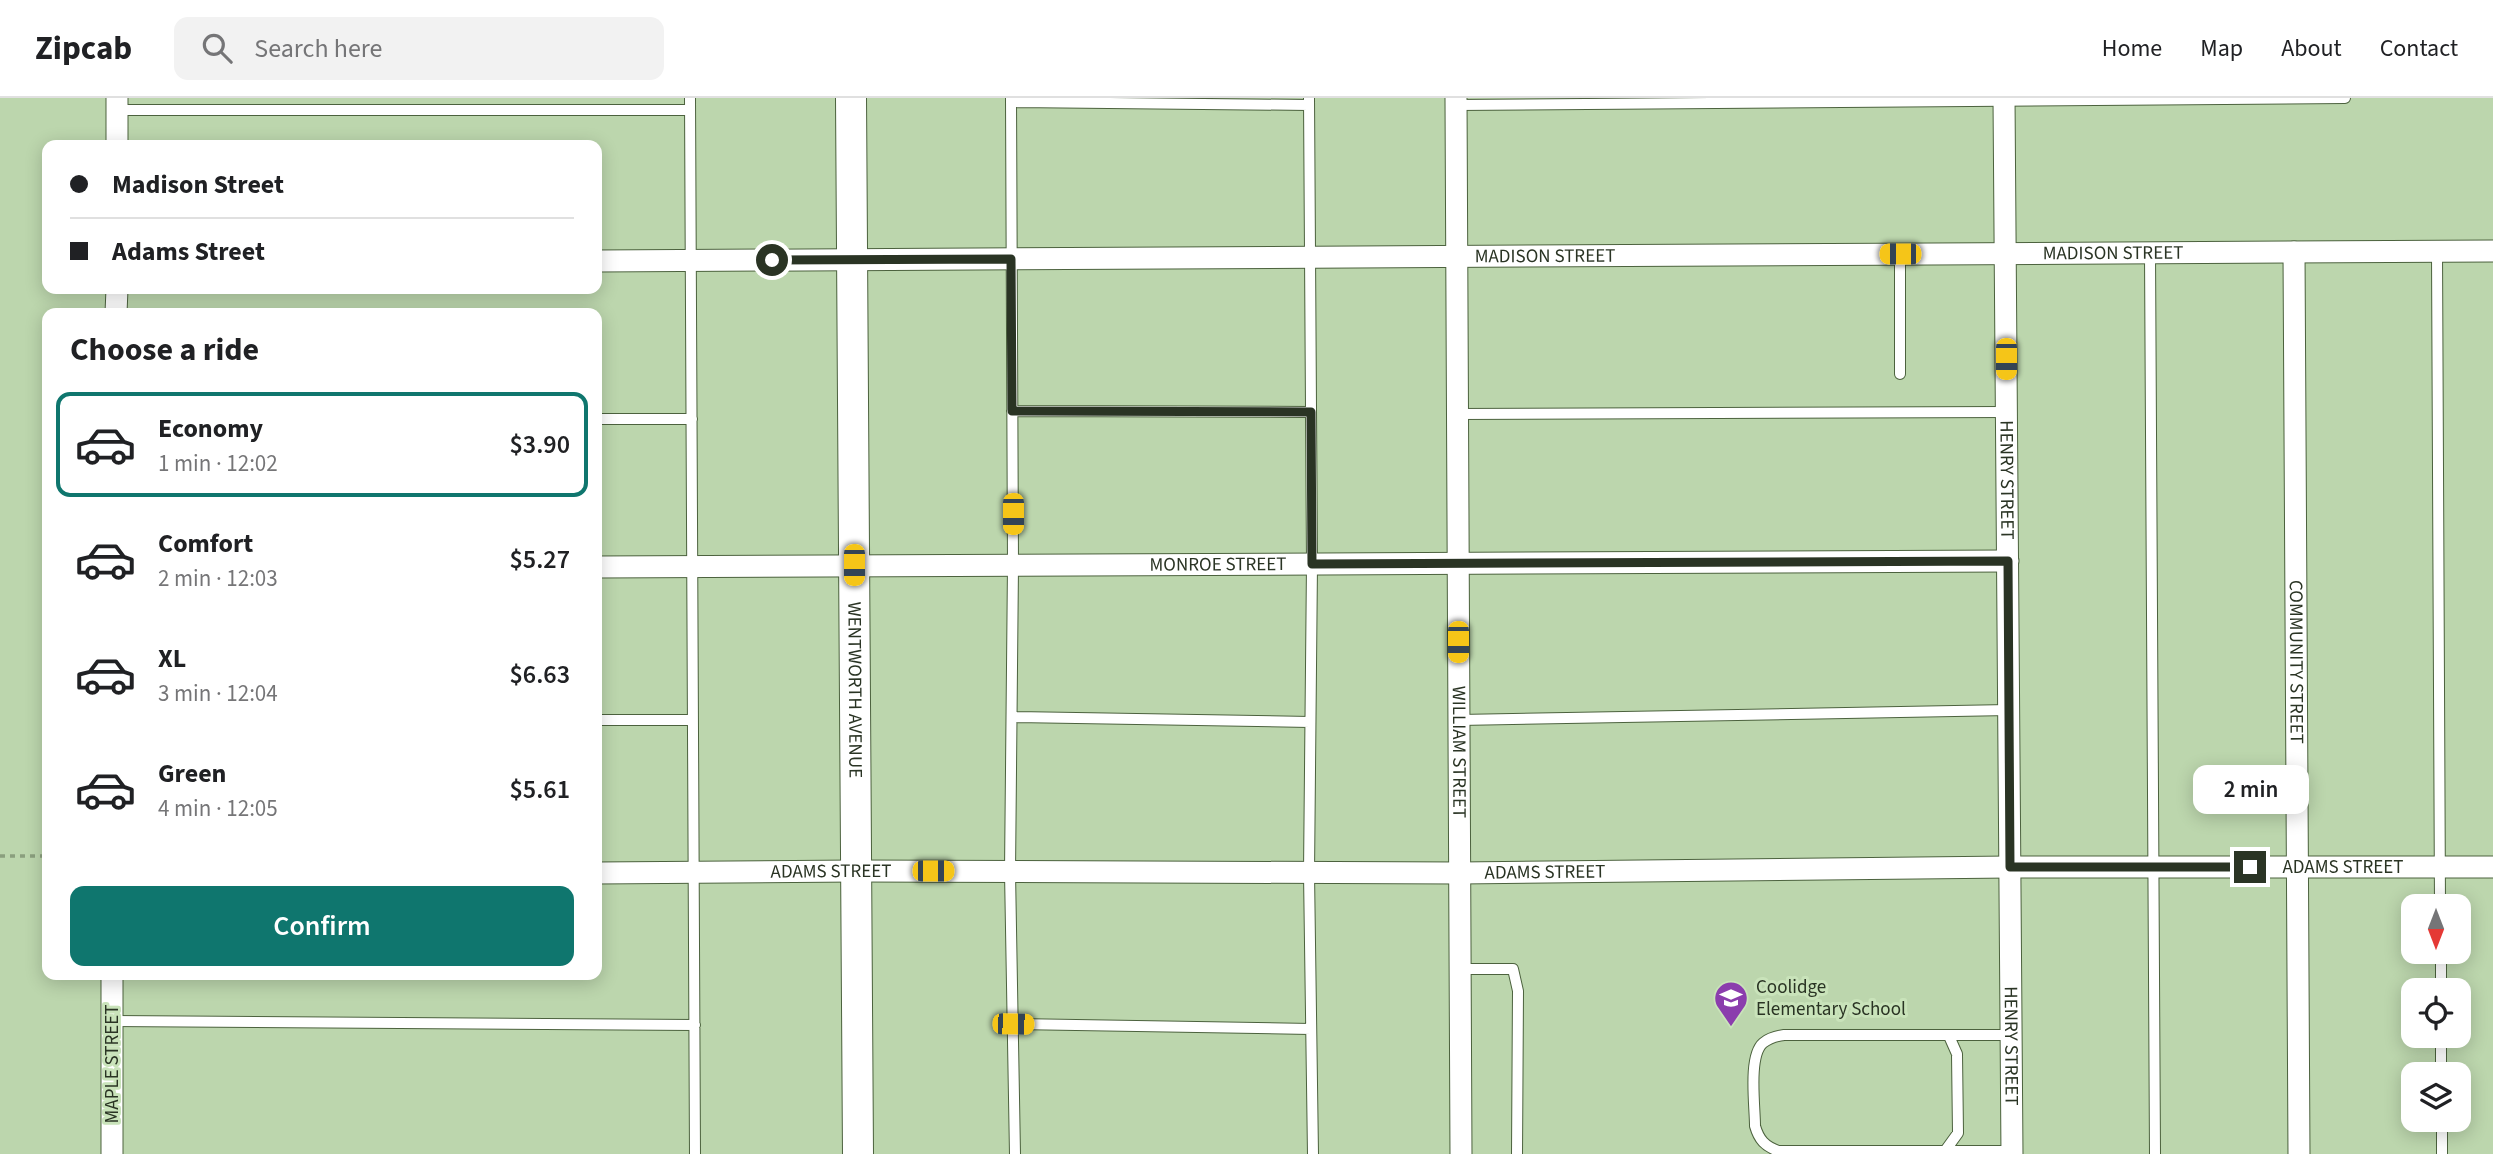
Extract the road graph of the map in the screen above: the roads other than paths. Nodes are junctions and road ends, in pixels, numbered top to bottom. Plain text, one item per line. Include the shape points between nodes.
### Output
1 (851, 98) edge
2 (2345, 98) edge
3 (1010, 100) edge
4 (2004, 100) edge
5 (1309, 101) edge
6 (1456, 102) edge
7 (117, 104) edge
8 (690, 104) edge
9 (117, 140) edge
10 (2493, 251) edge
11 (2294, 252) junction
12 (2437, 252) junction
13 (2150, 253) junction
14 (1900, 254) junction
15 (2006, 254) junction
16 (1457, 256) junction
17 (1310, 257) junction
18 (1011, 259) junction
19 (852, 260) junction
20 (602, 261) edge
21 (691, 261) junction
22 (1899, 374) dead end
23 (1012, 411) junction
24 (1311, 412) junction
25 (2007, 412) junction
26 (1457, 414) junction
27 (602, 419) edge
28 (692, 419) junction
29 (2008, 561) junction
30 (1312, 564) junction
31 (1458, 564) junction
32 (854, 565) junction
33 (1013, 565) junction
34 (692, 566) junction
35 (602, 567) edge
36 (2009, 710) junction
37 (1012, 717) junction
38 (602, 720) edge
39 (693, 720) junction
40 (1459, 720) junction
41 (1310, 722) junction
42 (2010, 867) junction
43 (2153, 867) junction
44 (2298, 867) junction
45 (2440, 867) junction
46 (2493, 867) edge
47 (856, 871) junction
48 (694, 872) junction
49 (1010, 872) junction
50 (602, 873) edge
51 (1309, 873) junction
52 (1460, 873) junction
53 (2440, 894) edge
54 (1460, 970) junction
55 (112, 980) edge
56 (112, 1021) junction
57 (1013, 1024) junction
58 (695, 1025) junction
59 (1311, 1028) junction
60 (1949, 1035) junction
61 (2011, 1035) junction
62 (2442, 1132) edge
63 (1945, 1151) junction
64 (2012, 1153) edge
65 (112, 1154) edge
66 (695, 1154) edge
67 (858, 1154) edge
68 (1015, 1154) edge
69 (1313, 1154) edge
70 (1461, 1154) edge
71 (1517, 1154) edge
72 (2155, 1154) edge
73 (2299, 1154) edge
74 (2442, 1154) edge

1 - 19 street, WENTWORTH AVENUE
2 - 4 lane
3 - 5 lane
3 - 18 lane
4 - 6 lane
4 - 15 street, HENRY STREET
5 - 17 lane
6 - 16 street, WILLIAM STREET
7 - 8 lane
7 - 9 street
8 - 21 lane
10 - 12 street, MADISON STREET
11 - 12 street, MADISON STREET
11 - 13 street, MADISON STREET
11 - 44 street, COMMUNITY STREET
12 - 45 lane
13 - 15 street, MADISON STREET
13 - 43 lane
14 - 15 street, MADISON STREET
14 - 16 street, MADISON STREET
14 - 22 lane
15 - 25 street, HENRY STREET
16 - 17 street, MADISON STREET
16 - 26 street, WILLIAM STREET
17 - 18 street, MADISON STREET
17 - 24 lane
18 - 19 street, MADISON STREET
18 - 23 lane
19 - 21 street, MADISON STREET
19 - 32 street, WENTWORTH AVENUE
20 - 21 street, MADISON STREET
21 - 28 lane
23 - 24 lane
23 - 33 lane
24 - 30 lane
25 - 26 lane
25 - 29 street, HENRY STREET
26 - 31 street, WILLIAM STREET
27 - 28 lane
28 - 34 lane
29 - 31 street, MONROE STREET
29 - 36 street, HENRY STREET
30 - 31 street, MONROE STREET
30 - 33 street, MONROE STREET
30 - 41 lane
31 - 40 street, WILLIAM STREET
32 - 33 street, MONROE STREET
32 - 34 street, MONROE STREET
32 - 47 street, WENTWORTH AVENUE
33 - 37 lane
34 - 35 street, MONROE STREET
34 - 39 lane
36 - 40 lane
36 - 42 street, HENRY STREET
37 - 41 lane
37 - 49 lane
38 - 39 lane
39 - 48 lane
40 - 52 street, WILLIAM STREET
41 - 51 lane
42 - 43 street, ADAMS STREET
42 - 52 street, ADAMS STREET
42 - 61 street, HENRY STREET
43 - 44 street, ADAMS STREET
43 - 72 lane
44 - 45 street, ADAMS STREET
44 - 73 street, COMMUNITY STREET
45 - 46 street, ADAMS STREET
45 - 53 lane
47 - 48 street, ADAMS STREET
47 - 49 street, ADAMS STREET
47 - 67 street, WENTWORTH AVENUE
48 - 50 street, ADAMS STREET
48 - 58 lane
49 - 51 street, ADAMS STREET
49 - 57 lane
51 - 52 street, ADAMS STREET
51 - 59 lane
52 - 54 street, WILLIAM STREET
54 - 70 street, WILLIAM STREET
54 - 71 lane via 1513,969 1518,991
55 - 56 street, MAPLE STREET
56 - 58 lane
56 - 65 street, MAPLE STREET
57 - 59 lane
57 - 68 lane
58 - 66 lane
59 - 69 lane
60 - 61 lane
60 - 63 lane via 1956,1054 1958,1133
60 - 63 lane via 1784,1035 1763,1044 1755,1060 1755,1126 1768,1147 1778,1151
61 - 64 street, HENRY STREET
62 - 74 lane
63 - 64 lane

